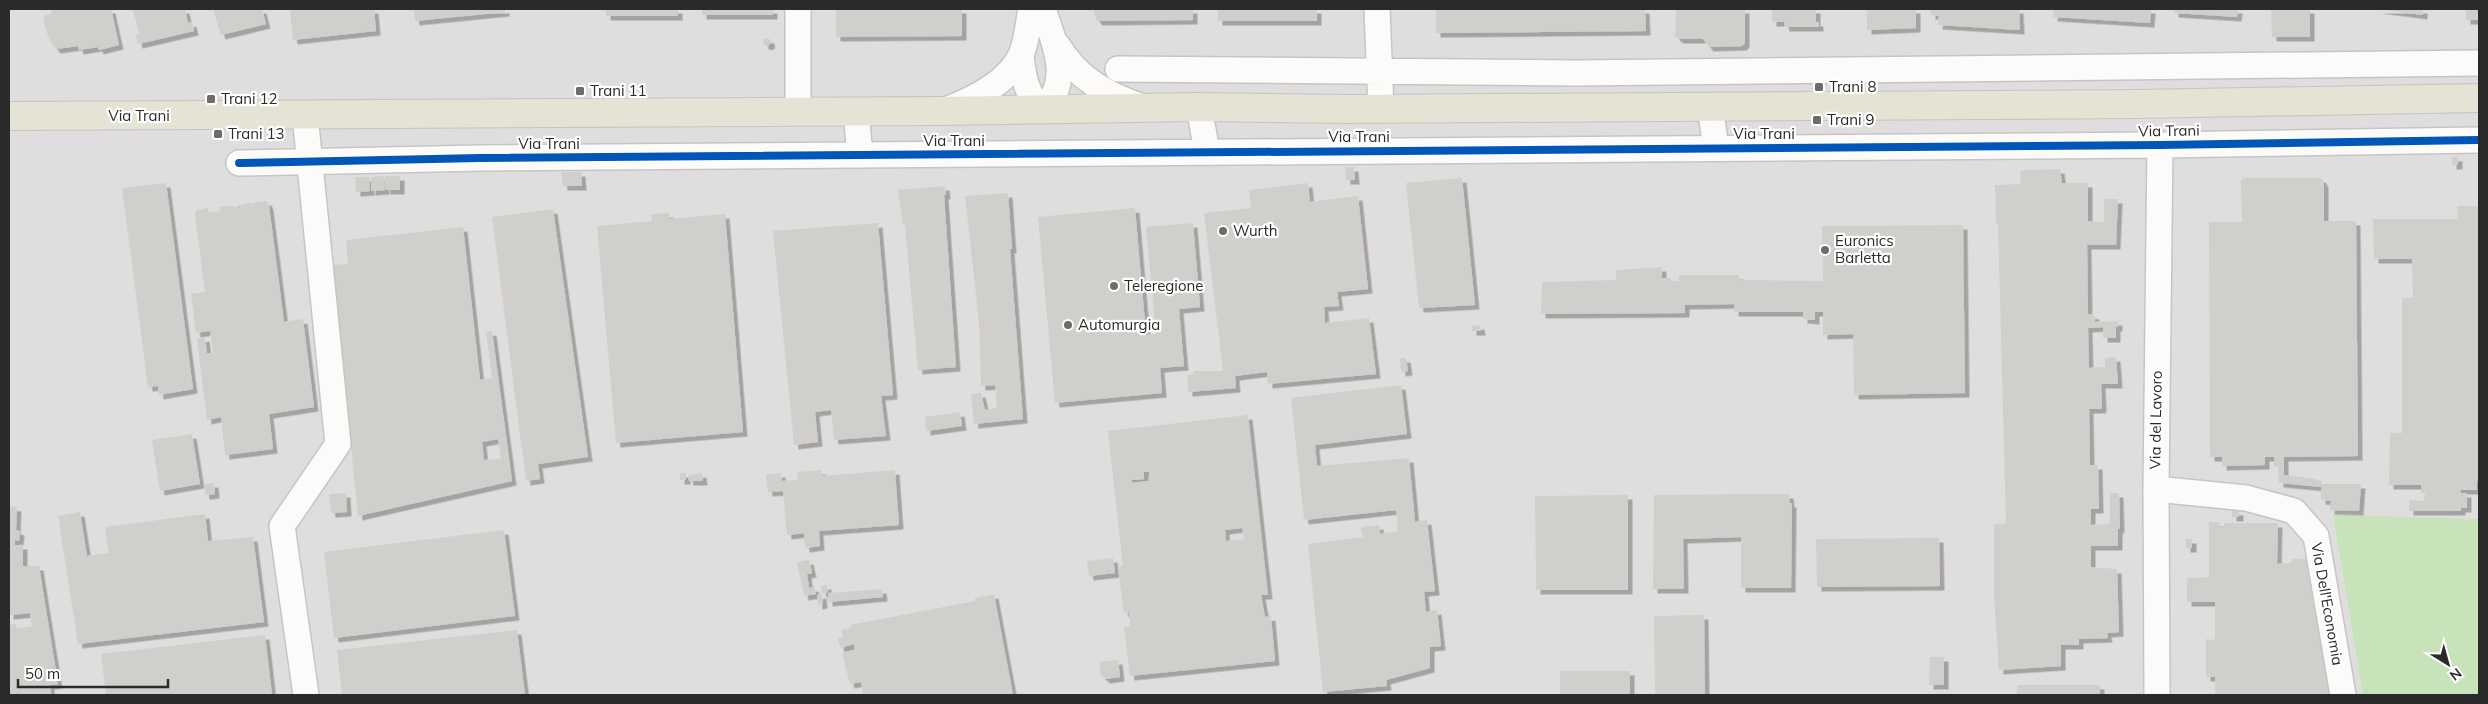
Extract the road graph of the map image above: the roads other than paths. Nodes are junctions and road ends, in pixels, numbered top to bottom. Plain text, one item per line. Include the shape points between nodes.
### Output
1 (798, 9) edge
2 (1031, 9) edge
3 (1043, 9) edge
4 (1377, 9) edge
5 (1052, 37) junction
6 (1021, 55) junction
7 (2479, 64) edge
8 (1118, 69) dead end
9 (1380, 70) junction
10 (1779, 70) junction
11 (2479, 98) edge
12 (1710, 106) junction
13 (1784, 106) junction
14 (1199, 107) junction
15 (1145, 108) junction
16 (1381, 109) junction
17 (1043, 110) junction
18 (941, 111) junction
19 (798, 112) junction
20 (856, 112) junction
21 (305, 115) junction
22 (9, 116) edge
23 (2479, 140) edge
24 (2160, 145) junction
25 (1716, 148) junction
26 (1206, 152) junction
27 (860, 155) junction
28 (312, 161) junction
29 (239, 163) dead end
30 (2156, 489) junction
31 (306, 695) edge
32 (2157, 695) edge
33 (2343, 695) edge

1 - 19 street
2 - 6 street
3 - 5 street
4 - 9 street
5 - 15 street via 1065,58 1083,76 1104,92
5 - 17 street via 1060,62 1060,77 1054,96
6 - 17 street via 1027,87
6 - 18 street via 991,86
7 - 10 street
8 - 9 street
9 - 10 street
9 - 16 street
10 - 13 street, Via Trani
11 - 13 main road, Via Trani
12 - 13 main road, Via Trani
12 - 16 main road, Via Trani
12 - 25 street, Via Trani
14 - 15 main road, Via Trani
14 - 16 main road, Via Trani
14 - 26 street
15 - 17 main road, Via Trani
17 - 18 main road, Via Trani
18 - 20 main road, Via Trani
19 - 20 main road, Via Trani
19 - 21 main road, Via Trani
20 - 27 street
21 - 22 main road, Via Trani
21 - 28 street
23 - 24 street, Via Trani
24 - 25 street, Via Trani
24 - 30 street, Via del Lavoro
25 - 26 street, Via Trani
26 - 27 street, Via Trani
27 - 28 street, Via Trani
28 - 29 street, Via Trani
28 - 31 street via 338,444 282,526
30 - 32 street, Via del Lavoro
30 - 33 street, Via Dell'Economia via 2246,498 2294,512 2316,536

